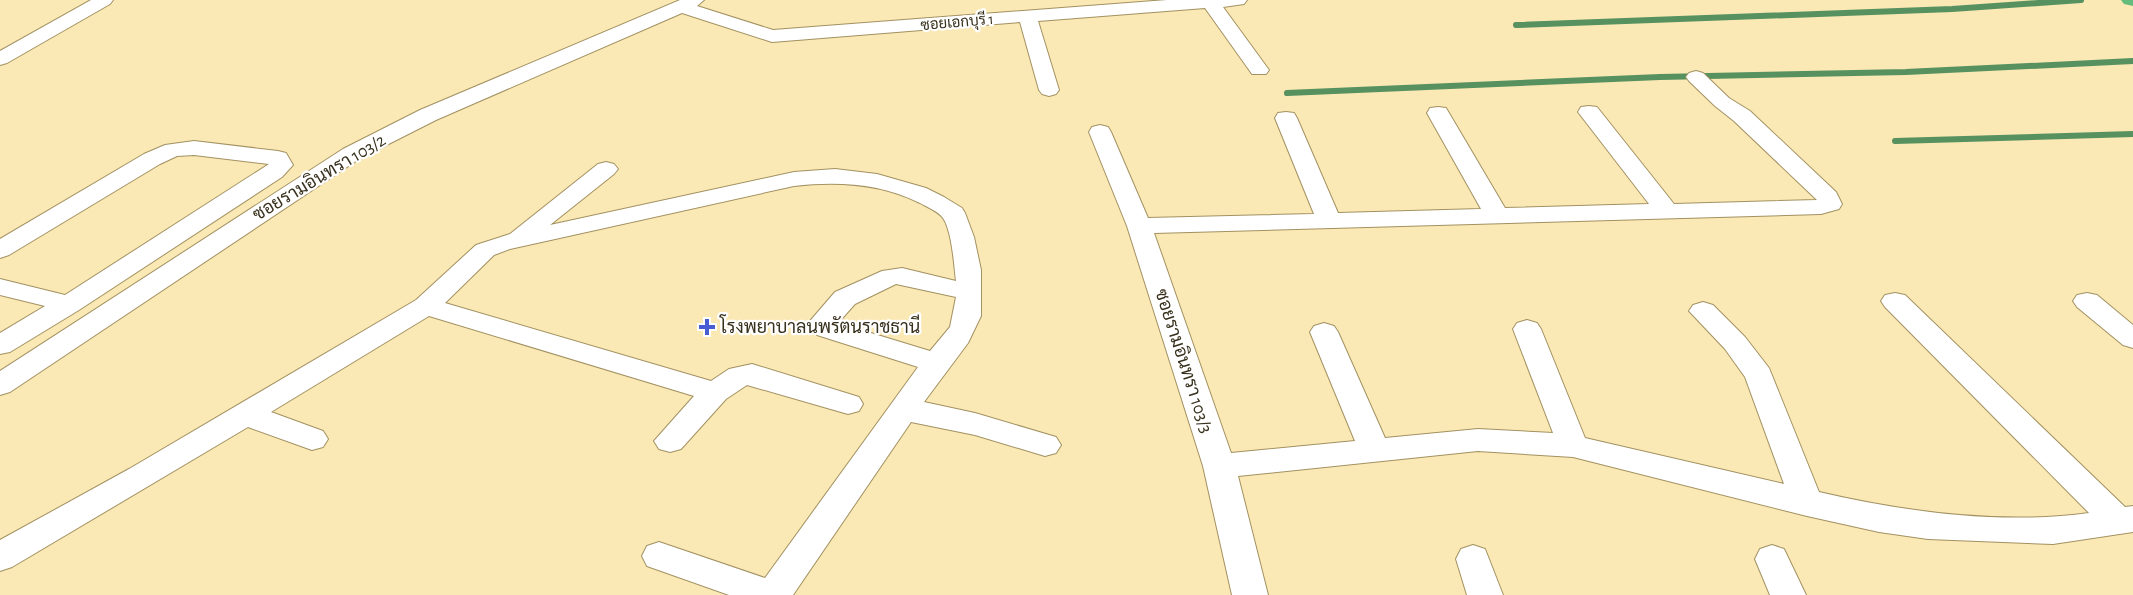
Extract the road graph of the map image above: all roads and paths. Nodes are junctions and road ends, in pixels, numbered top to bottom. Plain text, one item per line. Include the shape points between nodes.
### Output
1 (104, 0) edge
2 (1238, 0) edge
3 (1210, 2) junction
4 (688, 3) edge
5 (1028, 16) junction
6 (0, 59) edge
7 (1259, 70) dead end
8 (1696, 77) dead end
9 (1049, 90) dead end
10 (1589, 112) dead end
11 (1438, 113) dead end
12 (1286, 118) dead end
13 (1100, 132) dead end
14 (606, 169) dead end
15 (1666, 211) junction
16 (1496, 214) junction
17 (1329, 220) junction
18 (1139, 226) junction
19 (516, 240) junction
20 (0, 250) edge
21 (0, 287) edge
22 (969, 292) junction
23 (1894, 302) dead end
24 (2087, 302) dead end
25 (69, 304) junction
26 (426, 306) junction
27 (1703, 311) dead end
28 (1527, 328) dead end
29 (1324, 332) dead end
30 (2133, 339) edge
31 (0, 345) edge
32 (936, 363) junction
33 (0, 385) edge
34 (715, 392) junction
35 (848, 404) dead end
36 (903, 410) junction
37 (245, 414) junction
38 (312, 439) dead end
39 (670, 441) dead end
40 (1045, 445) dead end
41 (1573, 446) junction
42 (1375, 451) junction
43 (1218, 466) junction
44 (1807, 502) junction
45 (2126, 520) edge
46 (659, 556) dead end
47 (0, 557) edge
48 (1473, 559) dead end
49 (1772, 560) dead end
50 (772, 595) edge
51 (1250, 595) edge
52 (1485, 595) edge
53 (1788, 595) edge

1 - 6 street
2 - 3 street, ซอยเอกบุรี 1
3 - 5 street, ซอยเอกบุรี 1
3 - 7 street
4 - 5 street, ซอยเอกบุรี 1 via 772,36
4 - 33 street, ซอยรามอินทรา 103/2 via 428,115 351,154
5 - 9 street
8 - 15 street via 1820,189 1830,204
10 - 15 street
11 - 16 street
12 - 17 street
13 - 18 street, ซอยรามอินทรา 103/3
14 - 19 street
15 - 16 street
16 - 17 street
17 - 18 street
18 - 43 street, ซอยรามอินทรา 103/3
19 - 22 street via 794,179 851,178 909,190 953,213 962,240
19 - 26 street via 485,250
20 - 25 street via 173,150 194,148 278,158 281,165 274,172
21 - 25 street
22 - 32 street via 964,327
22 - 32 street via 902,276 891,277 845,298 824,321 827,329
23 - 45 street
24 - 30 street
25 - 31 street
26 - 34 street
26 - 37 street
27 - 44 street via 1760,375
28 - 41 street
29 - 42 street
32 - 36 street
34 - 35 street via 739,376 752,374
34 - 39 street
36 - 40 street via 982,424
36 - 50 street
37 - 38 street
37 - 47 street
41 - 42 street via 1478,440
41 - 44 street
42 - 43 street
43 - 51 street, ซอยรามอินทรา 103/3
44 - 45 street via 1928,526 2053,531
46 - 50 street
48 - 52 street
49 - 53 street

